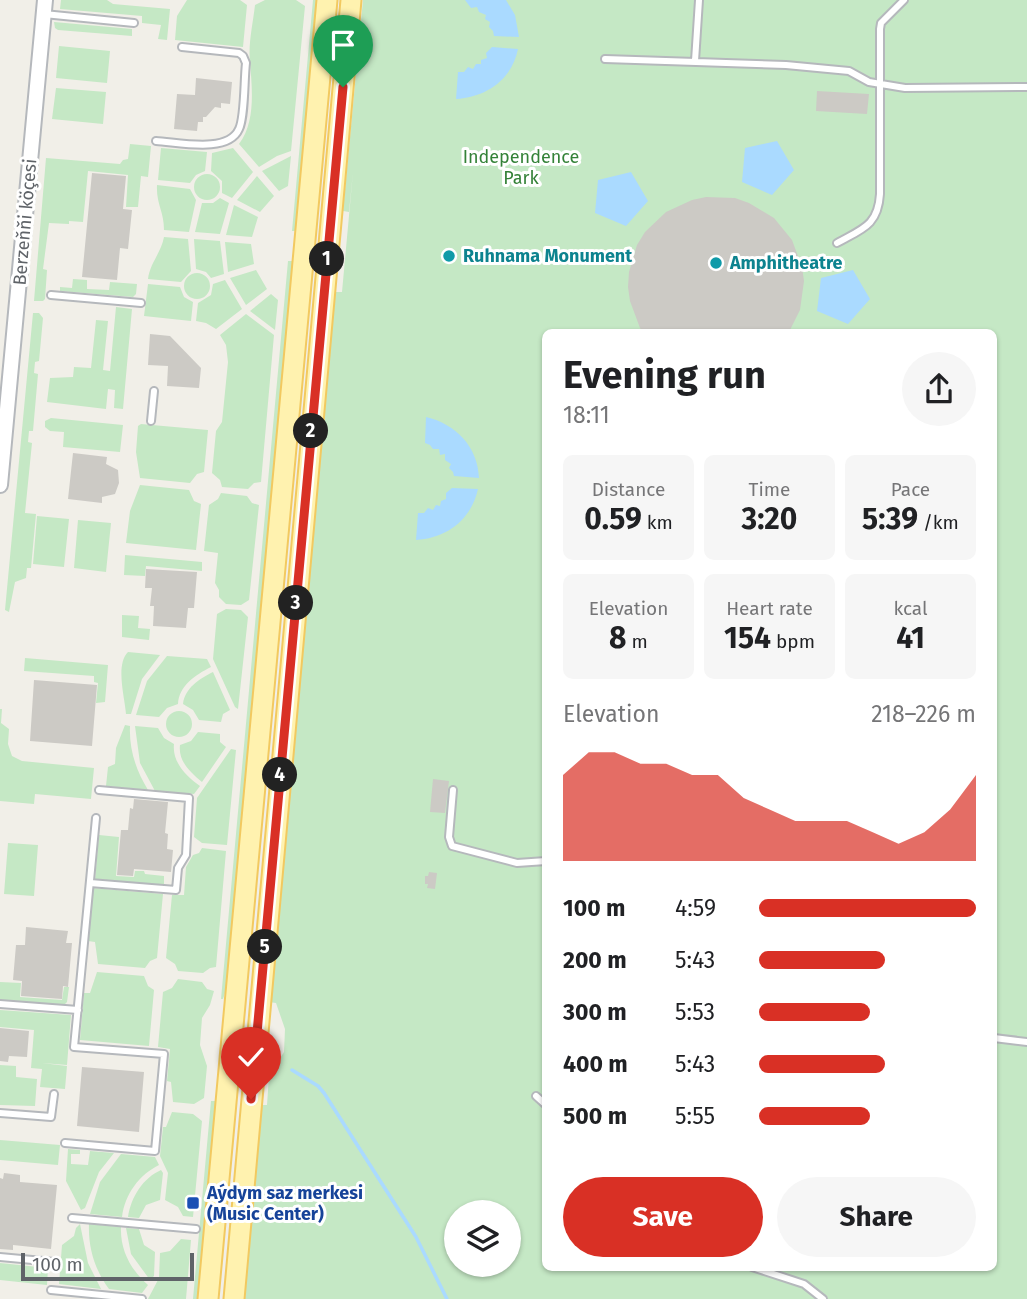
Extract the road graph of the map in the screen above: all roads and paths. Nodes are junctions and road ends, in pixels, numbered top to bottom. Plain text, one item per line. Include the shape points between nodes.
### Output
1 (327, 0) edge
2 (351, 0) edge
3 (699, 0) edge
4 (904, 0) edge
5 (44, 7) edge
6 (134, 23) dead end
7 (182, 47) dead end
8 (606, 59) dead end
9 (695, 61) junction
10 (879, 84) junction
11 (1027, 87) edge
12 (156, 141) dead end
13 (837, 243) dead end
14 (51, 295) dead end
15 (141, 303) dead end
16 (153, 391) dead end
17 (151, 421) dead end
18 (0, 485) edge
19 (99, 790) dead end
20 (453, 790) dead end
21 (96, 818) dead end
22 (542, 861) edge
23 (90, 883) junction
24 (0, 1004) edge
25 (78, 1010) junction
26 (997, 1038) edge
27 (1027, 1042) edge
28 (54, 1094) dead end
29 (536, 1096) dead end
30 (542, 1101) edge
31 (0, 1112) edge
32 (65, 1143) dead end
33 (72, 1218) dead end
34 (196, 1229) dead end
35 (0, 1257) edge
36 (54, 1262) dead end
37 (764, 1271) edge
38 (51, 1290) dead end
39 (142, 1299) edge
40 (208, 1299) edge
41 (234, 1299) edge
42 (823, 1299) edge

1 - 40 main road
2 - 41 main road
3 - 9 lane
4 - 10 lane via 880,25
5 - 6 lane
5 - 18 street, Berzeňňi köçesi
7 - 12 lane via 243,55 240,124 234,136 219,144
8 - 9 lane
9 - 10 lane via 849,71
10 - 11 lane
10 - 13 lane via 878,210 869,225
14 - 15 lane
16 - 17 lane
19 - 23 lane via 189,799 186,855 178,868 176,890
20 - 22 lane via 452,846 517,863
21 - 23 lane
23 - 25 lane
24 - 25 lane
25 - 32 lane via 74,1047 164,1054 155,1151
26 - 27 lane
28 - 31 lane via 51,1117
29 - 30 lane
33 - 34 lane
35 - 36 lane
37 - 42 lane via 804,1284
38 - 39 lane

